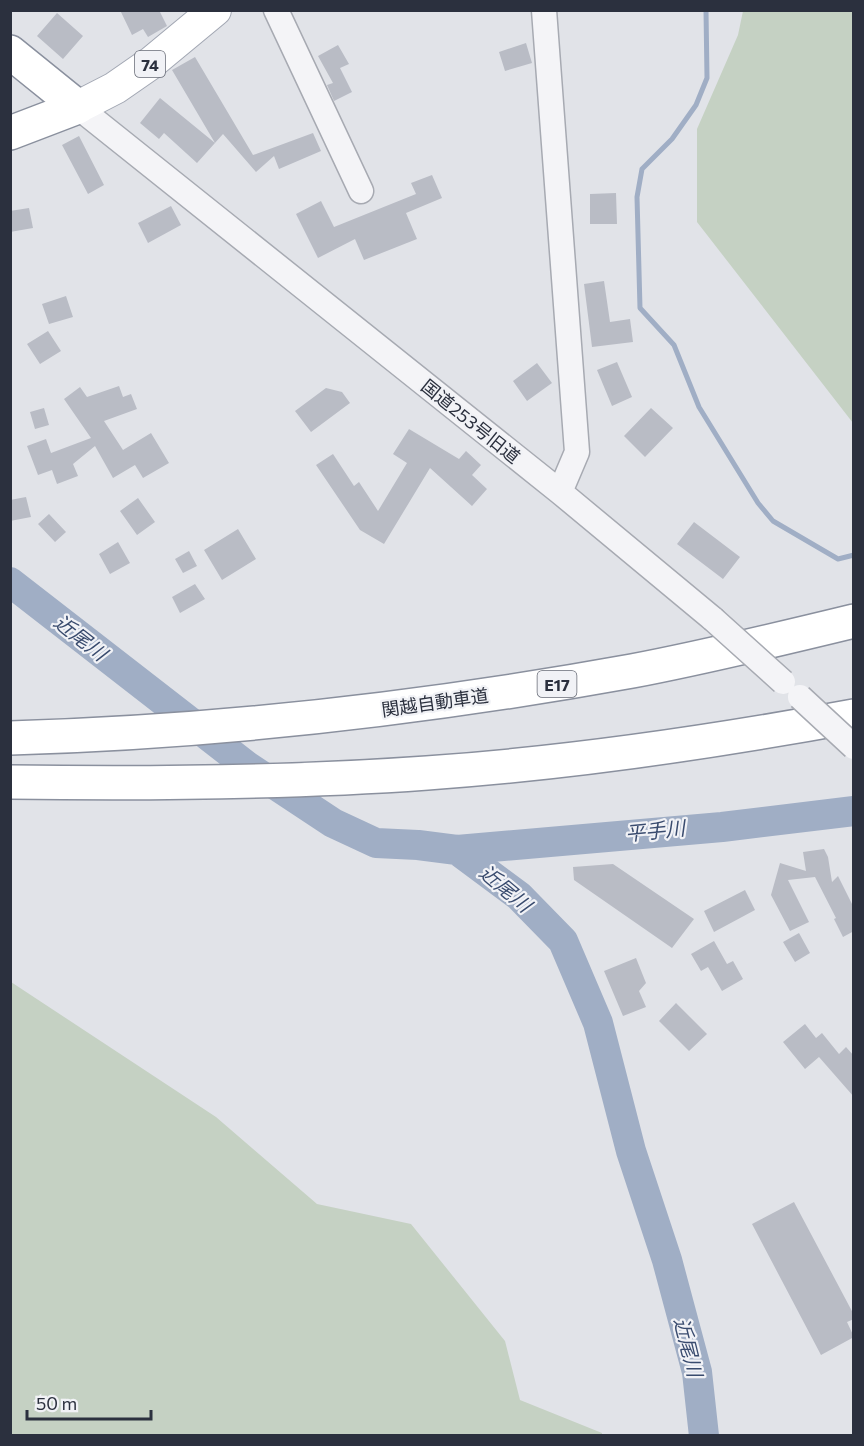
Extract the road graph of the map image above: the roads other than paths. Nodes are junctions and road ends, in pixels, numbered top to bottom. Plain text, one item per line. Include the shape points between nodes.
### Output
1 (215, 10) edge
2 (276, 10) edge
3 (544, 10) edge
4 (10, 52) edge
5 (78, 107) junction
6 (10, 133) edge
7 (361, 191) dead end
8 (560, 492) junction
9 (854, 621) edge
10 (854, 716) edge
11 (10, 738) edge
12 (854, 747) edge
13 (10, 782) edge

1 - 5 main road, 74 via 142,70
2 - 7 street
3 - 8 street via 577,452
4 - 5 highway
5 - 6 highway
5 - 8 street, 国道253号旧道
8 - 12 street, 国道253号旧道, bridge via 713,618
9 - 11 highway, 関越自動車道 / E17 via 634,671 411,706 164,732
10 - 13 highway via 670,747 426,773 232,783

